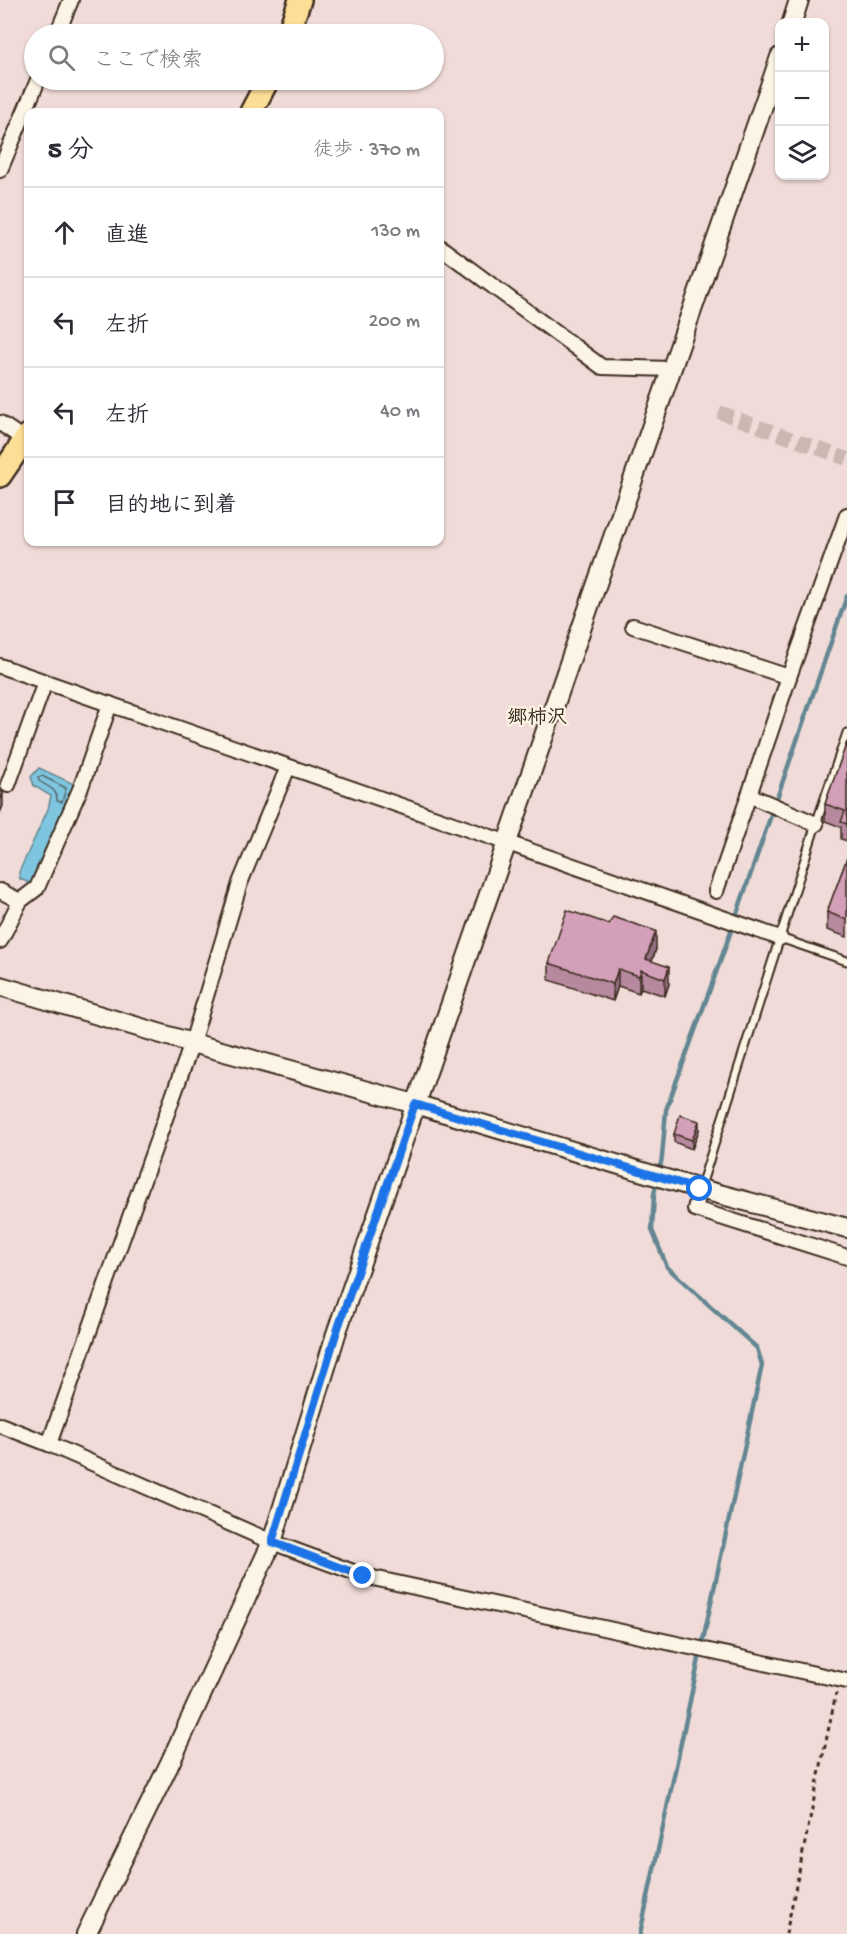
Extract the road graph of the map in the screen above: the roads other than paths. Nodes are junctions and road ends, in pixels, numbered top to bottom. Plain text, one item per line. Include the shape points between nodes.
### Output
1 (71, 0) edge
2 (300, 0) edge
3 (799, 0) edge
4 (793, 18) edge
5 (61, 24) edge
6 (292, 24) edge
7 (775, 71) edge
8 (34, 90) edge
9 (263, 90) edge
10 (26, 108) edge
11 (253, 108) edge
12 (24, 113) edge
13 (0, 170) edge
14 (444, 250) edge
15 (671, 369) junction
16 (0, 423) edge
17 (24, 435) edge
18 (24, 441) edge
19 (0, 476) edge
20 (847, 515) edge
21 (633, 626) dead end
22 (0, 666) edge
23 (789, 677) junction
24 (45, 682) junction
25 (110, 704) junction
26 (847, 733) edge
27 (288, 767) junction
28 (8, 785) dead end
29 (749, 795) junction
30 (816, 824) junction
31 (507, 843) junction
32 (0, 891) edge
33 (716, 891) dead end
34 (20, 901) junction
35 (780, 938) junction
36 (0, 941) edge
37 (847, 961) edge
38 (0, 986) edge
39 (192, 1043) junction
40 (415, 1104) junction
41 (700, 1189) junction
42 (847, 1228) edge
43 (847, 1257) edge
44 (0, 1425) edge
45 (49, 1444) junction
46 (272, 1542) junction
47 (843, 1680) edge
48 (86, 1934) edge

1 - 5 street
2 - 6 main road
3 - 4 street
7 - 15 street
8 - 10 street
9 - 11 main road
12 - 13 street
14 - 15 street via 602,368
15 - 31 street
16 - 17 street
18 - 19 main road
20 - 23 street
21 - 23 street
22 - 24 street
23 - 29 street
24 - 25 street
24 - 28 street
25 - 27 street
25 - 34 street via 81,787 37,888
26 - 30 lane
27 - 31 street
27 - 39 street via 240,883
29 - 30 street
29 - 33 street
30 - 35 lane
31 - 35 street
31 - 40 street
32 - 34 street
34 - 36 street
35 - 37 lane
35 - 41 lane
38 - 39 street
39 - 40 street
39 - 45 street
40 - 41 street
40 - 46 street via 336,1334
41 - 42 street
41 - 43 street via 695,1209
44 - 45 street
45 - 46 street
46 - 47 street via 363,1576
46 - 48 street

